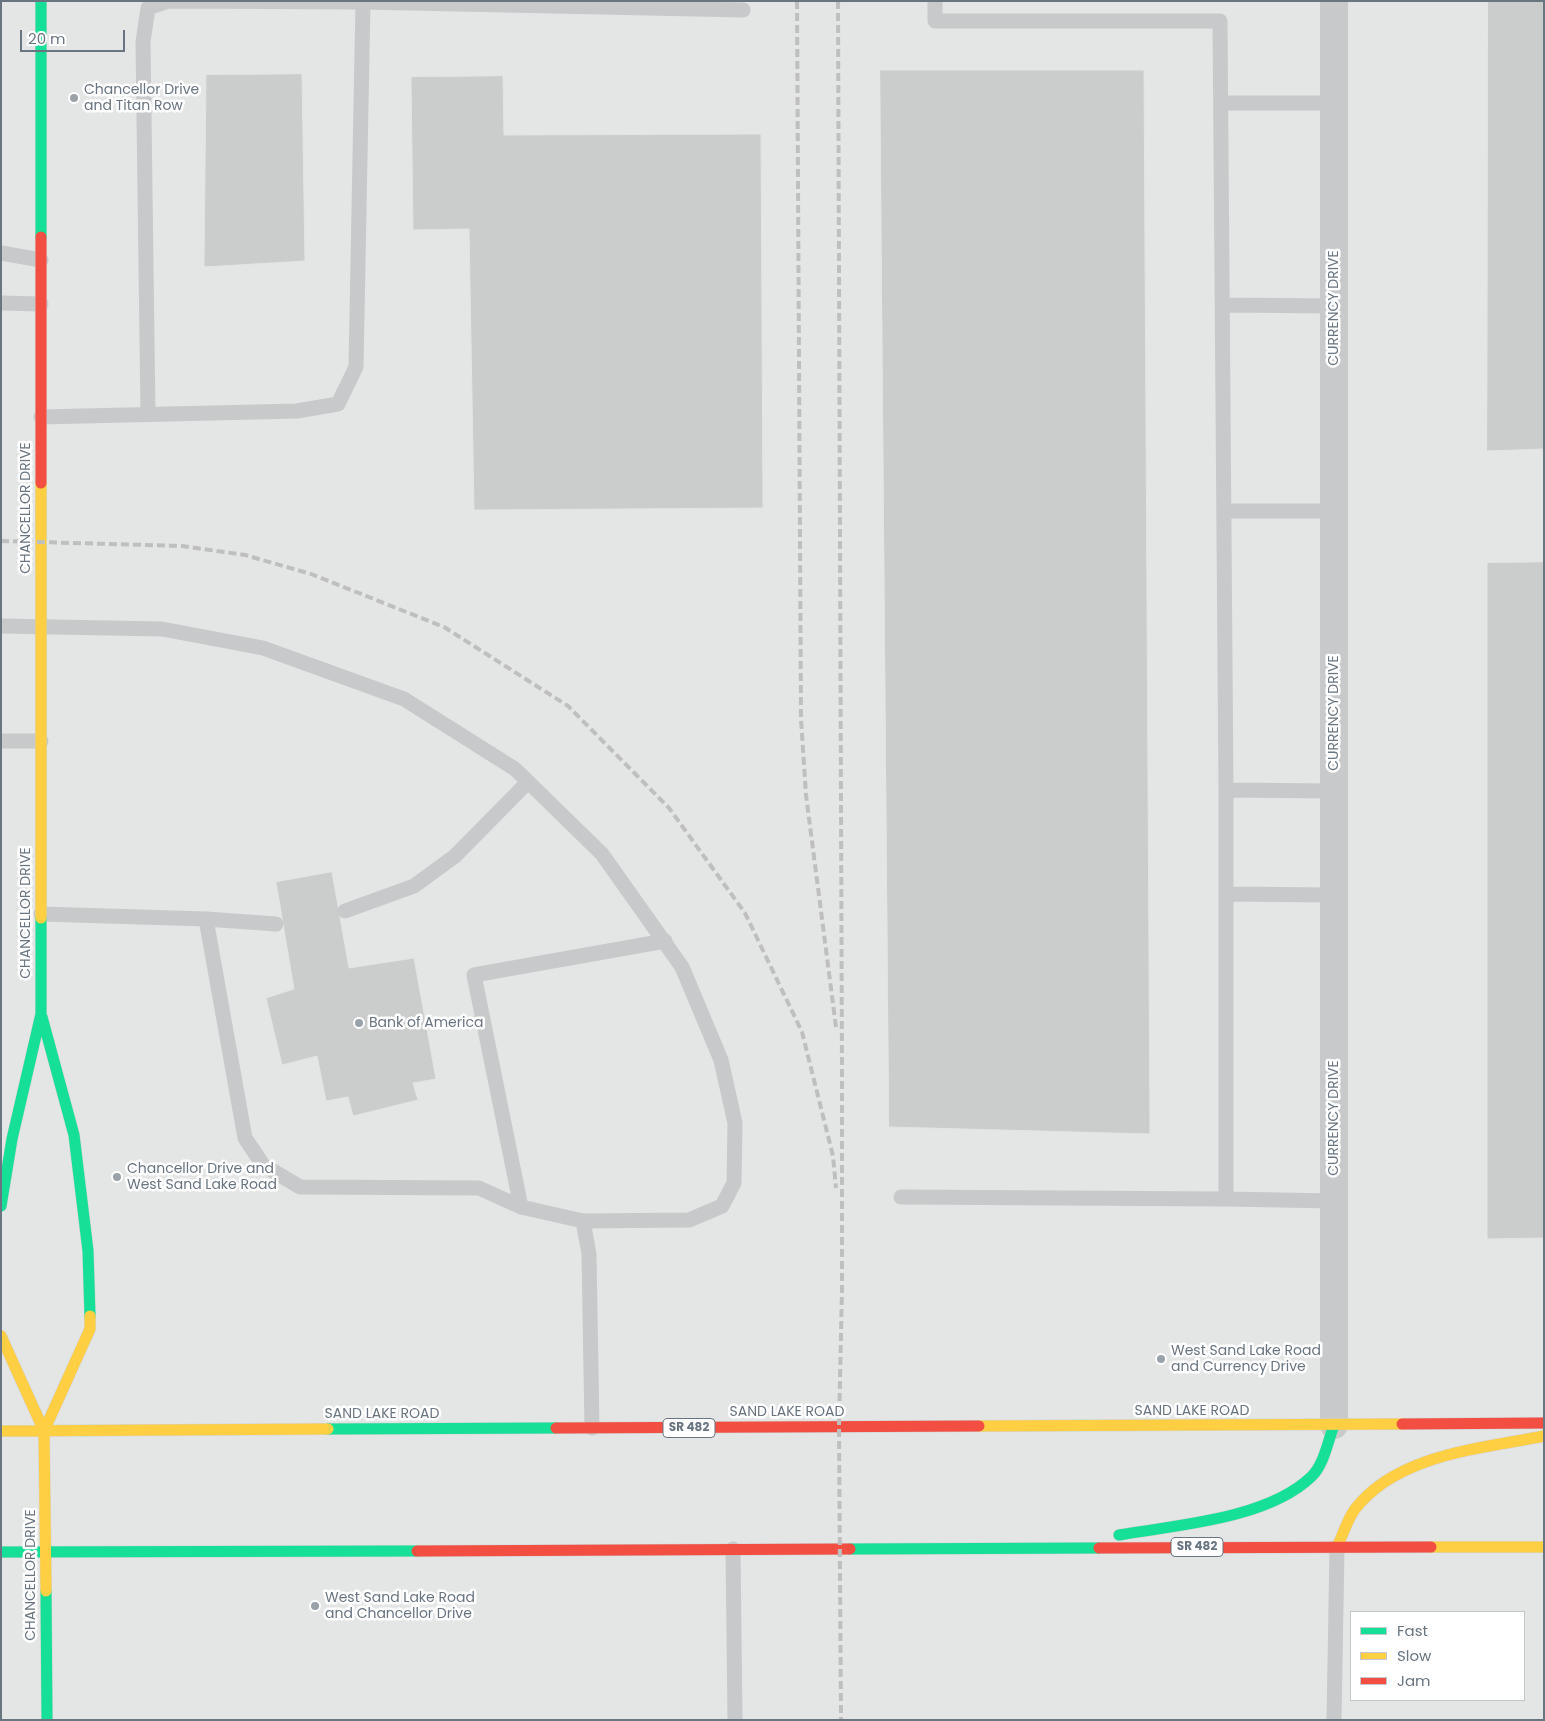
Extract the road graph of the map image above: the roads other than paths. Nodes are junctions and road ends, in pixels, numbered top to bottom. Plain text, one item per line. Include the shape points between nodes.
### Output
1 (41, 1) edge
2 (935, 1) edge
3 (1334, 1) edge
4 (363, 2) edge
5 (662, 5) edge
6 (743, 10) dead end
7 (1222, 103) junction
8 (1334, 103) junction
9 (1, 253) edge
10 (41, 260) junction
11 (1, 303) edge
12 (41, 304) junction
13 (1223, 305) junction
14 (1334, 306) junction
15 (148, 414) junction
16 (41, 417) junction
17 (1224, 511) junction
18 (1334, 511) junction
19 (1, 626) edge
20 (41, 626) junction
21 (1, 741) edge
22 (41, 741) junction
23 (528, 782) junction
24 (1226, 790) junction
25 (1334, 791) junction
26 (1226, 894) junction
27 (1334, 895) junction
28 (345, 910) dead end
29 (41, 914) junction
30 (206, 919) junction
31 (276, 924) dead end
32 (665, 941) junction
33 (41, 1014) junction
34 (901, 1197) dead end
35 (1226, 1199) junction
36 (1334, 1201) junction
37 (1, 1206) edge
38 (521, 1207) junction
39 (583, 1220) junction
40 (1, 1336) edge
41 (1544, 1423) edge
42 (1334, 1425) junction
43 (592, 1428) junction
44 (1, 1431) edge
45 (44, 1431) junction
46 (1544, 1436) edge
47 (1544, 1546) edge
48 (1056, 1548) junction
49 (1337, 1548) junction
50 (733, 1549) junction
51 (1, 1552) edge
52 (47, 1552) junction
53 (47, 1720) edge
54 (735, 1720) edge
55 (1334, 1720) edge

1 - 10 main road, CHANCELLOR DRIVE
2 - 7 lane via 935,21 1220,21
3 - 8 street, CURRENCY DRIVE
4 - 5 lane
4 - 15 lane via 356,367 338,404 297,411
4 - 15 lane via 169,2 148,8 143,42
5 - 6 lane
7 - 8 lane
7 - 13 lane
8 - 14 street, CURRENCY DRIVE
9 - 10 lane
10 - 12 main road, CHANCELLOR DRIVE
11 - 12 lane
12 - 16 main road, CHANCELLOR DRIVE
13 - 14 lane
13 - 17 lane
14 - 18 street, CURRENCY DRIVE
15 - 16 lane
16 - 20 main road, CHANCELLOR DRIVE
17 - 18 lane
17 - 24 lane
18 - 25 street, CURRENCY DRIVE
19 - 20 lane
20 - 22 main road, CHANCELLOR DRIVE
20 - 23 lane via 162,628 263,648 404,699 515,769
21 - 22 lane
22 - 29 main road, CHANCELLOR DRIVE
23 - 28 lane via 455,856 414,886
23 - 32 lane via 602,854
24 - 25 lane
24 - 26 lane
25 - 27 street, CURRENCY DRIVE
26 - 27 lane
26 - 35 lane
27 - 36 street, CURRENCY DRIVE
29 - 30 lane
29 - 33 main road, CHANCELLOR DRIVE
30 - 31 lane
30 - 38 lane via 245,1138 263,1165 300,1187 480,1188
32 - 38 lane via 474,975
32 - 39 lane via 682,966 722,1060 735,1123 734,1183 722,1206 690,1220
33 - 37 main road, CHANCELLOR DRIVE via 12,1139
33 - 45 main road, CHANCELLOR DRIVE via 74,1135 88,1252 90,1329
34 - 35 lane
35 - 36 lane
36 - 42 street, CURRENCY DRIVE
38 - 39 lane
39 - 43 lane via 589,1254
40 - 45 main road, CHANCELLOR DRIVE
41 - 42 main road, SAND LAKE ROAD / SR 482
42 - 43 main road, SAND LAKE ROAD / SR 482
42 - 48 main road via 1312,1476 1288,1494 1247,1511
43 - 45 main road, SAND LAKE ROAD / SR 482
44 - 45 main road, SAND LAKE ROAD / SR 482
45 - 52 main road, CHANCELLOR DRIVE
46 - 49 main road via 1423,1462 1377,1486 1355,1509
47 - 49 main road, SR 482
48 - 49 main road, SR 482
48 - 50 main road, SR 482
49 - 55 lane
50 - 52 main road, SR 482
50 - 54 lane
51 - 52 main road, SR 482
52 - 53 main road, CHANCELLOR DRIVE

